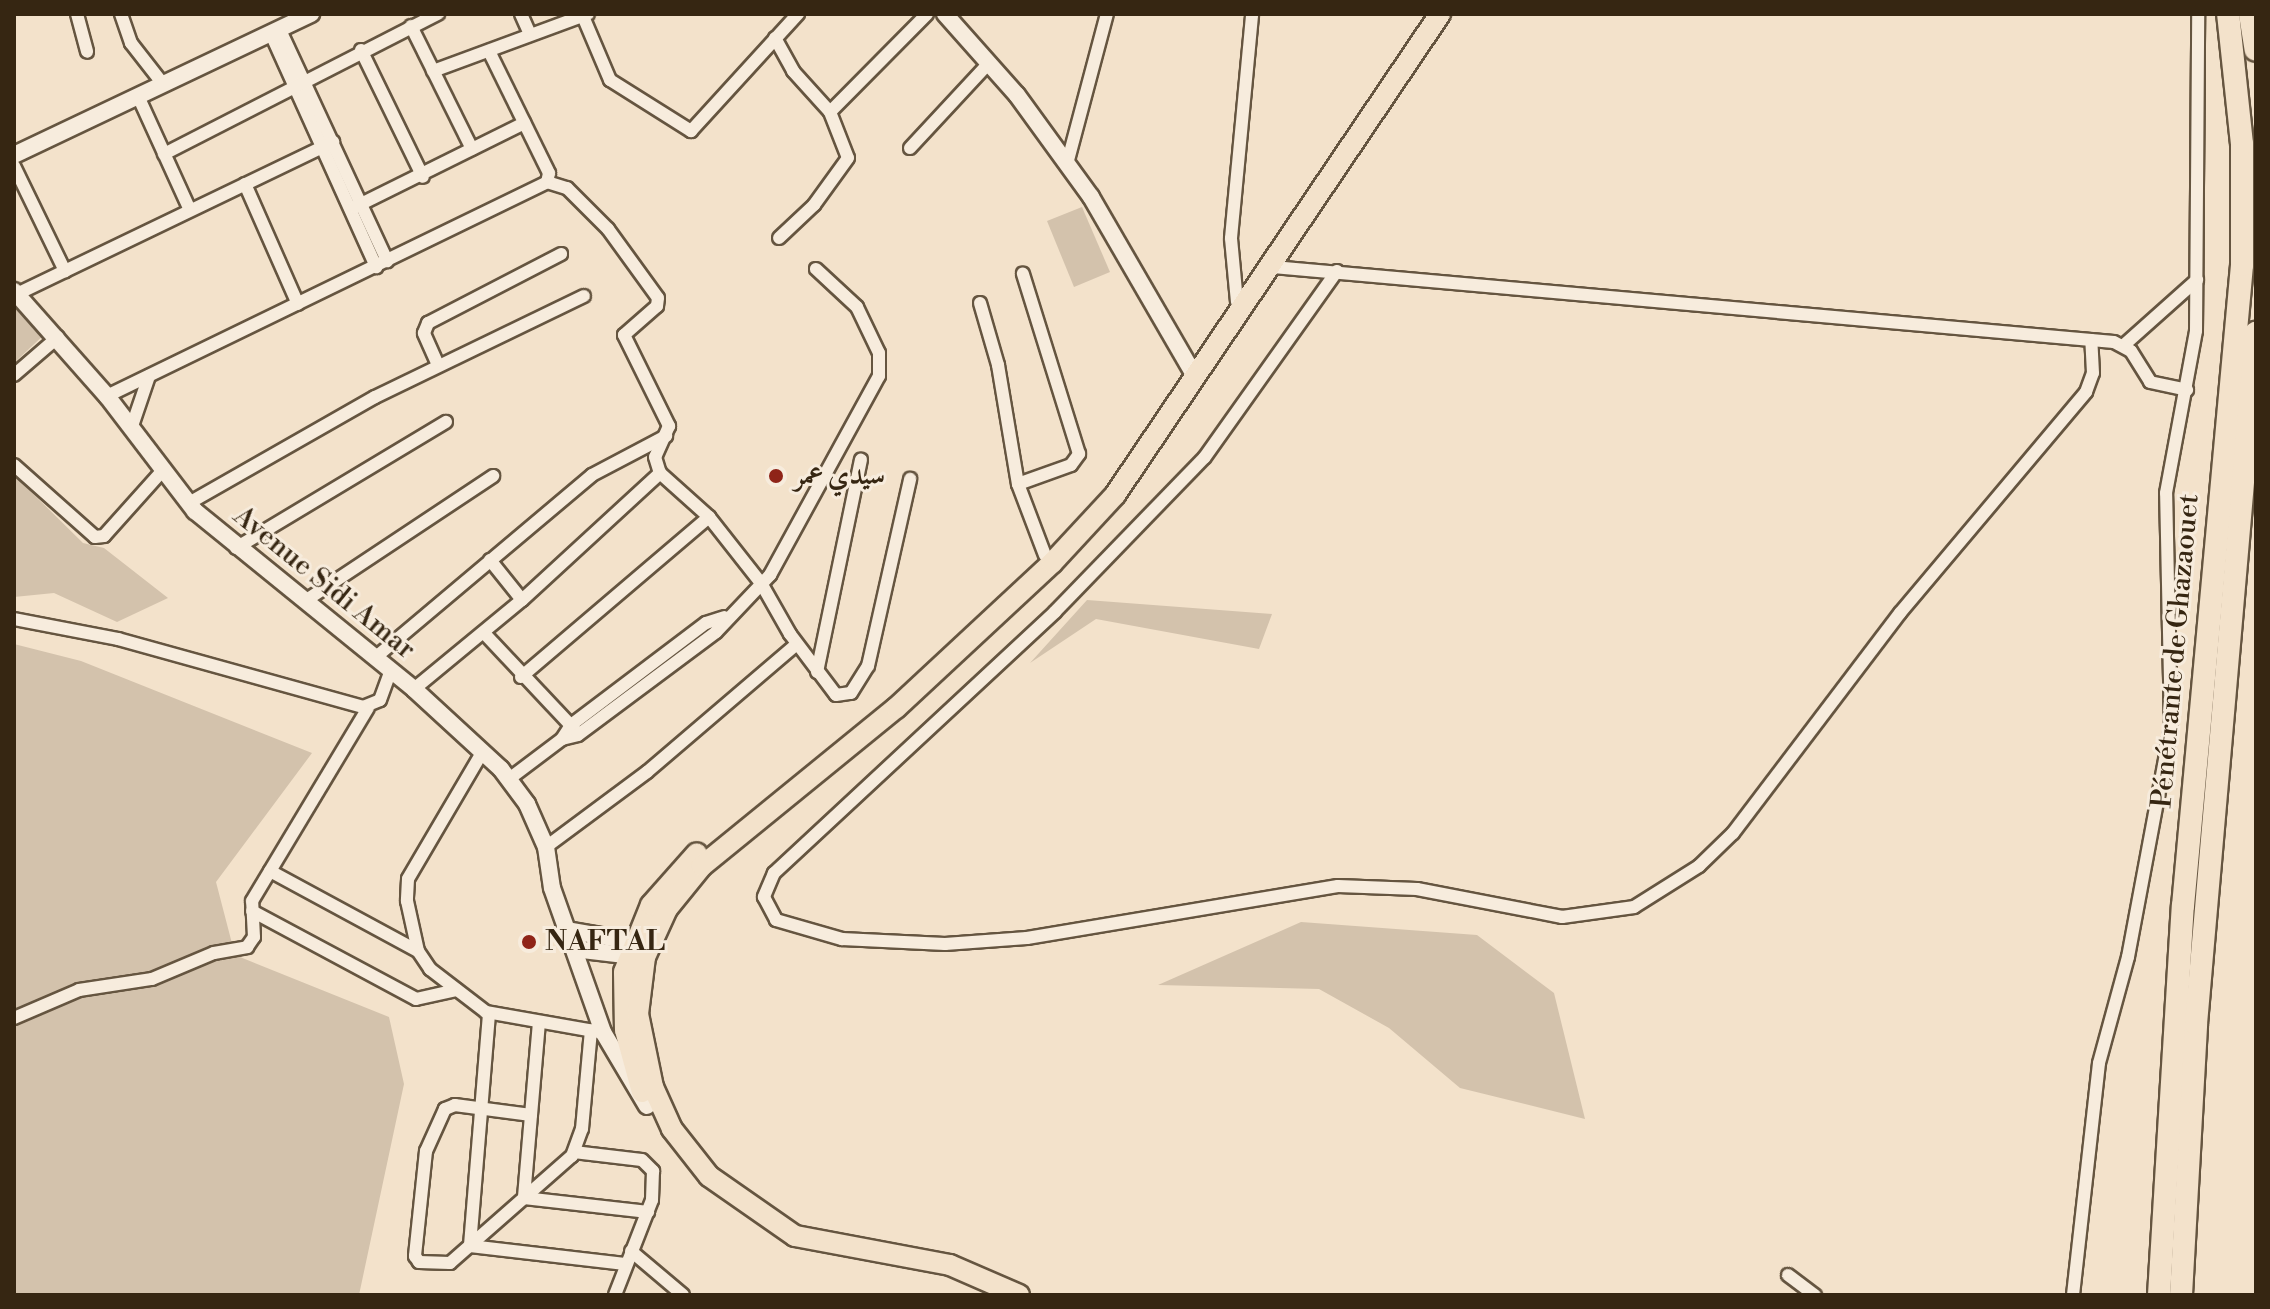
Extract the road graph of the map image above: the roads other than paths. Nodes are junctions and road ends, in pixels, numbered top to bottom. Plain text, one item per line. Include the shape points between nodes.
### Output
1 (77, 14) edge
2 (121, 14) edge
3 (311, 14) edge
4 (438, 14) edge
5 (521, 14) edge
6 (798, 14) edge
7 (927, 14) edge
8 (945, 14) edge
9 (1107, 14) edge
10 (1252, 14) edge
11 (1428, 14) edge
12 (1440, 14) edge
13 (2198, 14) edge
14 (2228, 14) edge
15 (2250, 14) edge
16 (584, 15) edge
17 (411, 26) junction
18 (276, 32) junction
19 (530, 34) junction
20 (775, 38) junction
21 (361, 50) junction
22 (2256, 50) edge
23 (489, 51) junction
24 (87, 52) dead end
25 (989, 63) junction
26 (433, 71) junction
27 (298, 83) junction
28 (163, 84) junction
29 (138, 96) junction
30 (830, 112) junction
31 (524, 123) junction
32 (326, 145) junction
33 (910, 148) dead end
34 (472, 149) junction
35 (164, 154) junction
36 (14, 155) edge
37 (1067, 164) junction
38 (14, 166) edge
39 (423, 177) junction
40 (547, 182) junction
41 (245, 184) junction
42 (354, 208) junction
43 (190, 210) junction
44 (779, 238) dead end
45 (561, 254) dead end
46 (381, 264) junction
47 (1273, 267) junction
48 (816, 269) dead end
49 (65, 271) junction
50 (1337, 271) junction
51 (1023, 274) dead end
52 (2197, 280) junction
53 (16, 292) edge
54 (584, 296) dead end
55 (1237, 302) junction
56 (980, 303) dead end
57 (298, 304) junction
58 (2256, 333) edge
59 (58, 337) junction
60 (2091, 340) junction
61 (2124, 345) junction
62 (1180, 349) junction
63 (1204, 353) junction
64 (438, 365) junction
65 (1192, 371) junction
66 (14, 375) edge
67 (149, 376) junction
68 (2187, 390) junction
69 (107, 396) junction
70 (446, 422) dead end
71 (132, 426) junction
72 (666, 436) junction
73 (861, 459) dead end
74 (14, 465) edge
75 (163, 470) junction
76 (660, 473) junction
77 (493, 476) dead end
78 (910, 479) dead end
79 (1018, 484) junction
80 (189, 503) junction
81 (709, 517) junction
82 (2228, 519) junction
83 (236, 548) junction
84 (1045, 555) junction
85 (490, 560) junction
86 (761, 583) junction
87 (522, 600) junction
88 (305, 601) junction
89 (14, 619) edge
90 (484, 633) junction
91 (797, 644) junction
92 (376, 657) junction
93 (391, 670) junction
94 (817, 672) junction
95 (521, 677) junction
96 (414, 689) junction
97 (368, 708) junction
98 (575, 730) junction
99 (483, 751) junction
100 (509, 779) junction
101 (546, 847) junction
102 (270, 871) junction
103 (252, 911) junction
104 (566, 930) junction
105 (574, 949) junction
106 (640, 950) junction
107 (418, 951) junction
108 (457, 990) junction
109 (489, 1014) junction
110 (14, 1018) edge
111 (539, 1022) junction
112 (597, 1031) junction
113 (647, 1106) junction
114 (480, 1108) junction
115 (531, 1115) junction
116 (574, 1152) junction
117 (524, 1198) junction
118 (648, 1212) junction
119 (783, 1229) junction
120 (470, 1246) junction
121 (631, 1251) junction
122 (625, 1264) junction
123 (1788, 1275) dead end
124 (615, 1295) edge
125 (683, 1295) edge
126 (1019, 1295) edge
127 (1815, 1295) edge
128 (2073, 1295) edge
129 (2159, 1295) edge
130 (2181, 1295) edge

1 - 24 street
2 - 28 street via 131,43
3 - 18 street
4 - 17 street
5 - 19 street
6 - 20 street
7 - 30 street
8 - 25 street
9 - 37 street
10 - 55 street via 1231,238
11 - 55 main road
12 - 47 main road
13 - 52 street
14 - 82 highway, Pénétrante de Ghazaouet via 2240,104 2243,225
15 - 22 highway
16 - 19 street
16 - 20 street via 610,80 685,131 696,128
17 - 21 street
17 - 26 street
18 - 27 street
18 - 28 street
19 - 23 street
20 - 30 street via 793,71
21 - 27 street
21 - 39 street
23 - 26 street
23 - 31 street
25 - 33 street
25 - 37 street
26 - 34 street
27 - 32 street
27 - 35 street
28 - 29 street
29 - 35 street
29 - 36 street
30 - 44 street via 848,165
31 - 34 street
31 - 40 street via 549,173
32 - 41 street
32 - 42 street
34 - 39 street
35 - 43 street
37 - 62 street
38 - 49 street
39 - 42 street
40 - 46 street
40 - 72 street via 567,188 608,229 658,298 657,306 624,335 669,426
41 - 43 street
41 - 57 street
42 - 46 street
43 - 49 street
45 - 64 street via 426,325
46 - 57 street
47 - 50 street
47 - 106 main road via 1151,447 1095,519 896,708 702,866
48 - 86 street via 857,307 879,353 879,376
49 - 53 street
50 - 60 street
50 - 60 street via 1204,458 1055,612 774,873 764,897 776,920 842,939 945,944 1042,936 1338,886 1417,889 1562,917 1634,907 1699,866 1733,833 1900,613 2086,392 2093,373
51 - 79 street via 1079,454 1071,465
52 - 61 street
52 - 68 street
53 - 59 street, Avenue Sidi Amar
54 - 64 street
55 - 63 main road
56 - 79 street via 998,365
57 - 67 street
58 - 82 highway, Pénétrante de Ghazaouet
59 - 66 street
59 - 69 street, Avenue Sidi Amar
60 - 61 street
61 - 68 street via 2150,382
62 - 63 street
62 - 65 street
63 - 65 main road
64 - 80 street
65 - 84 main road via 1109,486
67 - 69 street
67 - 71 street
68 - 128 street via 2166,493 2171,727 2128,957 2099,1063
69 - 71 street, Avenue Sidi Amar
70 - 83 street
71 - 75 street, Avenue Sidi Amar
72 - 76 street via 655,457
72 - 85 street via 592,475
73 - 94 street
74 - 75 street via 95,537 104,536
75 - 80 street, Avenue Sidi Amar
76 - 81 street
76 - 87 street
77 - 88 street
78 - 94 street via 868,666 857,688 843,697
79 - 84 street
80 - 83 street, Avenue Sidi Amar
81 - 86 street
81 - 95 street
82 - 129 highway, Pénétrante de Ghazaouet via 2183,906
82 - 130 highway, Pénétrante de Ghazaouet
83 - 88 street, Avenue Sidi Amar
84 - 106 main road via 889,701 691,858 651,905
85 - 87 street
85 - 92 street
86 - 91 street
86 - 98 street via 724,617 716,632
87 - 90 street
88 - 92 street, Avenue Sidi Amar
89 - 97 street via 118,639
90 - 95 street
90 - 96 street
91 - 94 street
91 - 101 street via 647,772
92 - 93 street, Avenue Sidi Amar
93 - 96 street, Avenue Sidi Amar
93 - 97 street via 380,700
95 - 98 street
96 - 99 street, Avenue Sidi Amar
97 - 102 street
98 - 100 street
99 - 100 street, Avenue Sidi Amar
99 - 107 street via 408,879 407,901
100 - 101 street, Avenue Sidi Amar
101 - 104 street, Avenue Sidi Amar
102 - 103 street
102 - 107 street
103 - 108 street via 416,999
103 - 110 street via 254,937 247,947 214,953 152,979 79,990
104 - 105 street, Avenue Sidi Amar
104 - 106 street
105 - 106 street
105 - 112 street, Avenue Sidi Amar
106 - 113 main road via 623,987 625,1030
106 - 119 main road via 639,1029 665,1116 709,1176
107 - 108 street via 430,969
108 - 109 street
109 - 111 street
109 - 114 street
111 - 112 street
111 - 115 street
112 - 113 street, Avenue Sidi Amar
112 - 116 street
113 - 119 main road via 672,1147 704,1182 754,1218
114 - 115 street
114 - 120 street
114 - 120 street via 448,1106 429,1141 415,1256 422,1264 441,1266
115 - 117 street
116 - 117 street
116 - 118 street via 649,1164 655,1183
117 - 118 street
117 - 120 street
118 - 121 street
119 - 126 main road via 828,1246 950,1265
120 - 122 street
121 - 122 street
121 - 125 street
122 - 124 street
123 - 127 street

